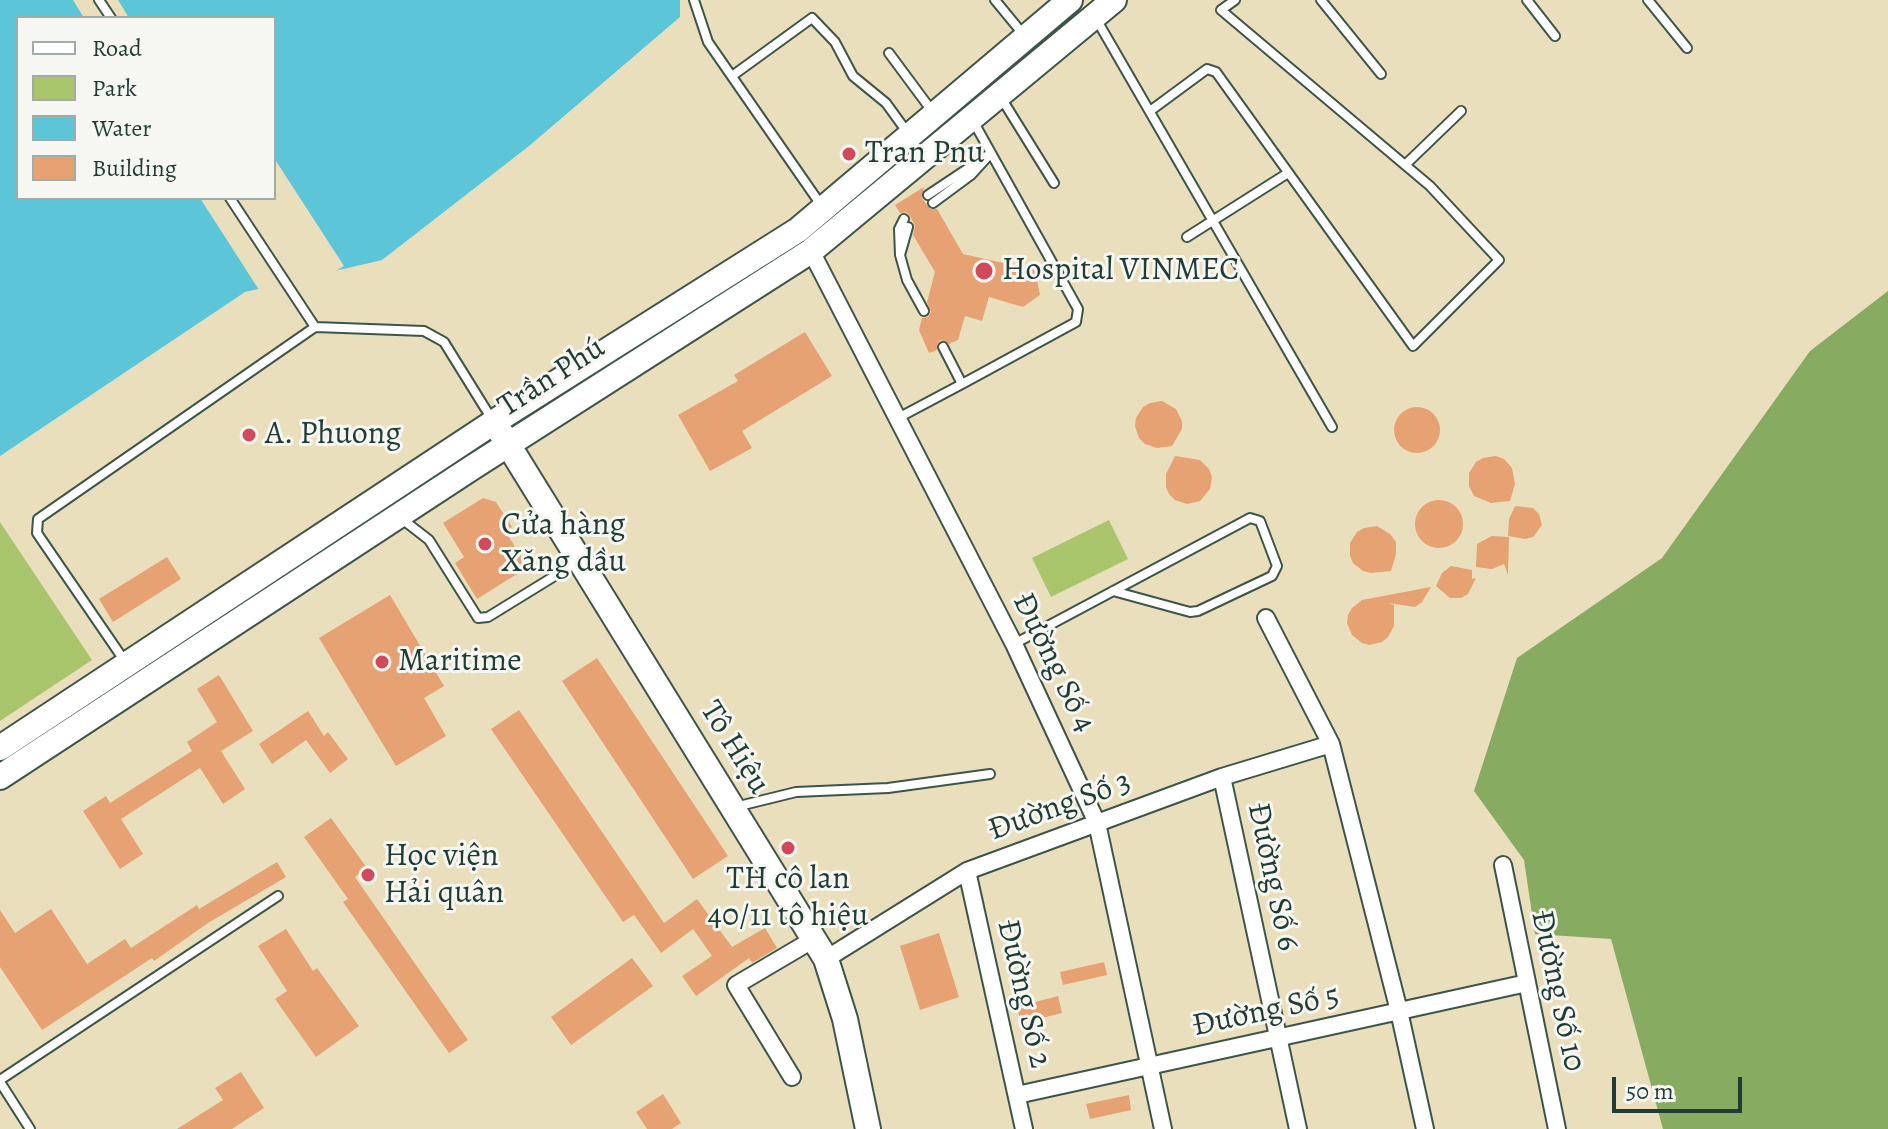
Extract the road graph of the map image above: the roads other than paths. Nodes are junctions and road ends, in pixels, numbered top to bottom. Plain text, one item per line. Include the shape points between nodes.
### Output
1 (694, 0) edge
2 (995, 0) edge
3 (1070, 0) edge
4 (1114, 0) edge
5 (1235, 0) edge
6 (1321, 0) edge
7 (1527, 0) edge
8 (1648, 0) edge
9 (1095, 17) junction
10 (1555, 36) dead end
11 (1026, 37) junction
12 (1687, 48) dead end
13 (889, 53) dead end
14 (1381, 74) dead end
15 (732, 76) junction
16 (1000, 96) junction
17 (1150, 111) junction
18 (1461, 111) dead end
19 (934, 115) junction
20 (972, 119) junction
21 (910, 136) junction
22 (991, 153) junction
23 (1405, 165) junction
24 (1288, 173) junction
25 (1054, 183) dead end
26 (931, 199) dead end
27 (231, 200) edge
28 (823, 209) junction
29 (1214, 220) junction
30 (906, 223) dead end
31 (1187, 237) dead end
32 (804, 240) junction
33 (924, 311) dead end
34 (315, 327) junction
35 (943, 347) dead end
36 (962, 384) junction
37 (897, 418) junction
38 (494, 422) junction
39 (1332, 427) dead end
40 (508, 445) junction
41 (398, 516) junction
42 (579, 561) junction
43 (1113, 591) junction
44 (1266, 618) dead end
45 (1014, 644) junction
46 (127, 664) junction
47 (100, 696) junction
48 (1331, 744) junction
49 (0, 748) edge
50 (990, 774) dead end
51 (0, 777) edge
52 (1222, 777) junction
53 (734, 807) junction
54 (1097, 823) junction
55 (1503, 865) dead end
56 (967, 871) junction
57 (278, 896) dead end
58 (820, 949) junction
59 (1527, 983) junction
60 (1399, 1011) junction
61 (1278, 1038) junction
62 (1149, 1066) junction
63 (792, 1077) dead end
64 (0, 1081) edge
65 (1017, 1095) junction
66 (863, 1127) edge
67 (30, 1129) edge
68 (1024, 1129) edge
69 (1163, 1129) edge
70 (1298, 1129) edge
71 (1425, 1129) edge
72 (1557, 1129) edge

1 - 15 lane via 708,42
2 - 11 lane
3 - 11 main road, Trần Phú
4 - 9 main road, Trần Phú
5 - 23 lane via 1221,10
6 - 14 lane
7 - 10 lane
8 - 12 lane
9 - 16 main road, Trần Phú
9 - 17 lane
11 - 19 main road, Trần Phú
13 - 19 lane
15 - 21 lane via 812,18 835,42 853,76 886,103
15 - 28 lane
16 - 20 main road, Trần Phú
16 - 25 lane
17 - 24 lane via 1212,69
17 - 29 lane
18 - 23 lane
19 - 21 main road, Trần Phú
20 - 22 lane
20 - 32 main road, Trần Phú
21 - 28 main road, Trần Phú
22 - 26 lane
22 - 36 lane via 1078,309 1076,322
23 - 24 lane via 1499,260 1413,346
24 - 29 lane
27 - 34 lane
28 - 32 main road, Trần Phú
29 - 31 lane
29 - 39 lane
30 - 33 lane via 900,255
32 - 37 street, Đường Số 4
32 - 38 main road, Trần Phú
32 - 40 main road, Trần Phú
34 - 38 lane via 424,331 444,342
34 - 46 lane via 38,519 37,533
35 - 36 lane
36 - 37 lane
37 - 45 street, Đường Số 4
38 - 40 main road, Tô Hiệu
38 - 46 main road, Trần Phú
40 - 41 main road, Trần Phú
40 - 42 main road, Tô Hiệu
41 - 42 lane via 429,540 478,618 488,617
41 - 47 main road, Trần Phú
42 - 53 main road, Tô Hiệu
43 - 43 lane via 1250,518 1260,521 1277,566 1272,576 1198,611
43 - 45 lane
44 - 48 street
45 - 54 street, Đường Số 4
46 - 47 main road, Trần Phú
47 - 49 main road, Trần Phú
47 - 51 main road, Trần Phú
48 - 52 street, Đường Số 3
48 - 60 street
50 - 53 lane via 888,788 796,792
52 - 54 street, Đường Số 3
52 - 61 street, Đường Số 6
53 - 58 main road, Tô Hiệu
54 - 56 street, Đường Số 3
54 - 62 street, Đường Số 4
55 - 59 street, Đường Số 10
56 - 58 street, Đường Số 3
56 - 65 street, Đường Số 2
57 - 64 lane
58 - 63 street, Đường Số 3 via 736,985
58 - 66 main road, Tô Hiệu via 845,1019
59 - 60 street, Đường Số 5
59 - 72 street, Đường Số 10
60 - 61 street, Đường Số 5
60 - 71 street
61 - 62 street, Đường Số 5
61 - 70 street, Đường Số 6
62 - 65 street, Đường Số 5
62 - 69 street, Đường Số 4
64 - 67 lane
65 - 68 street, Đường Số 2

